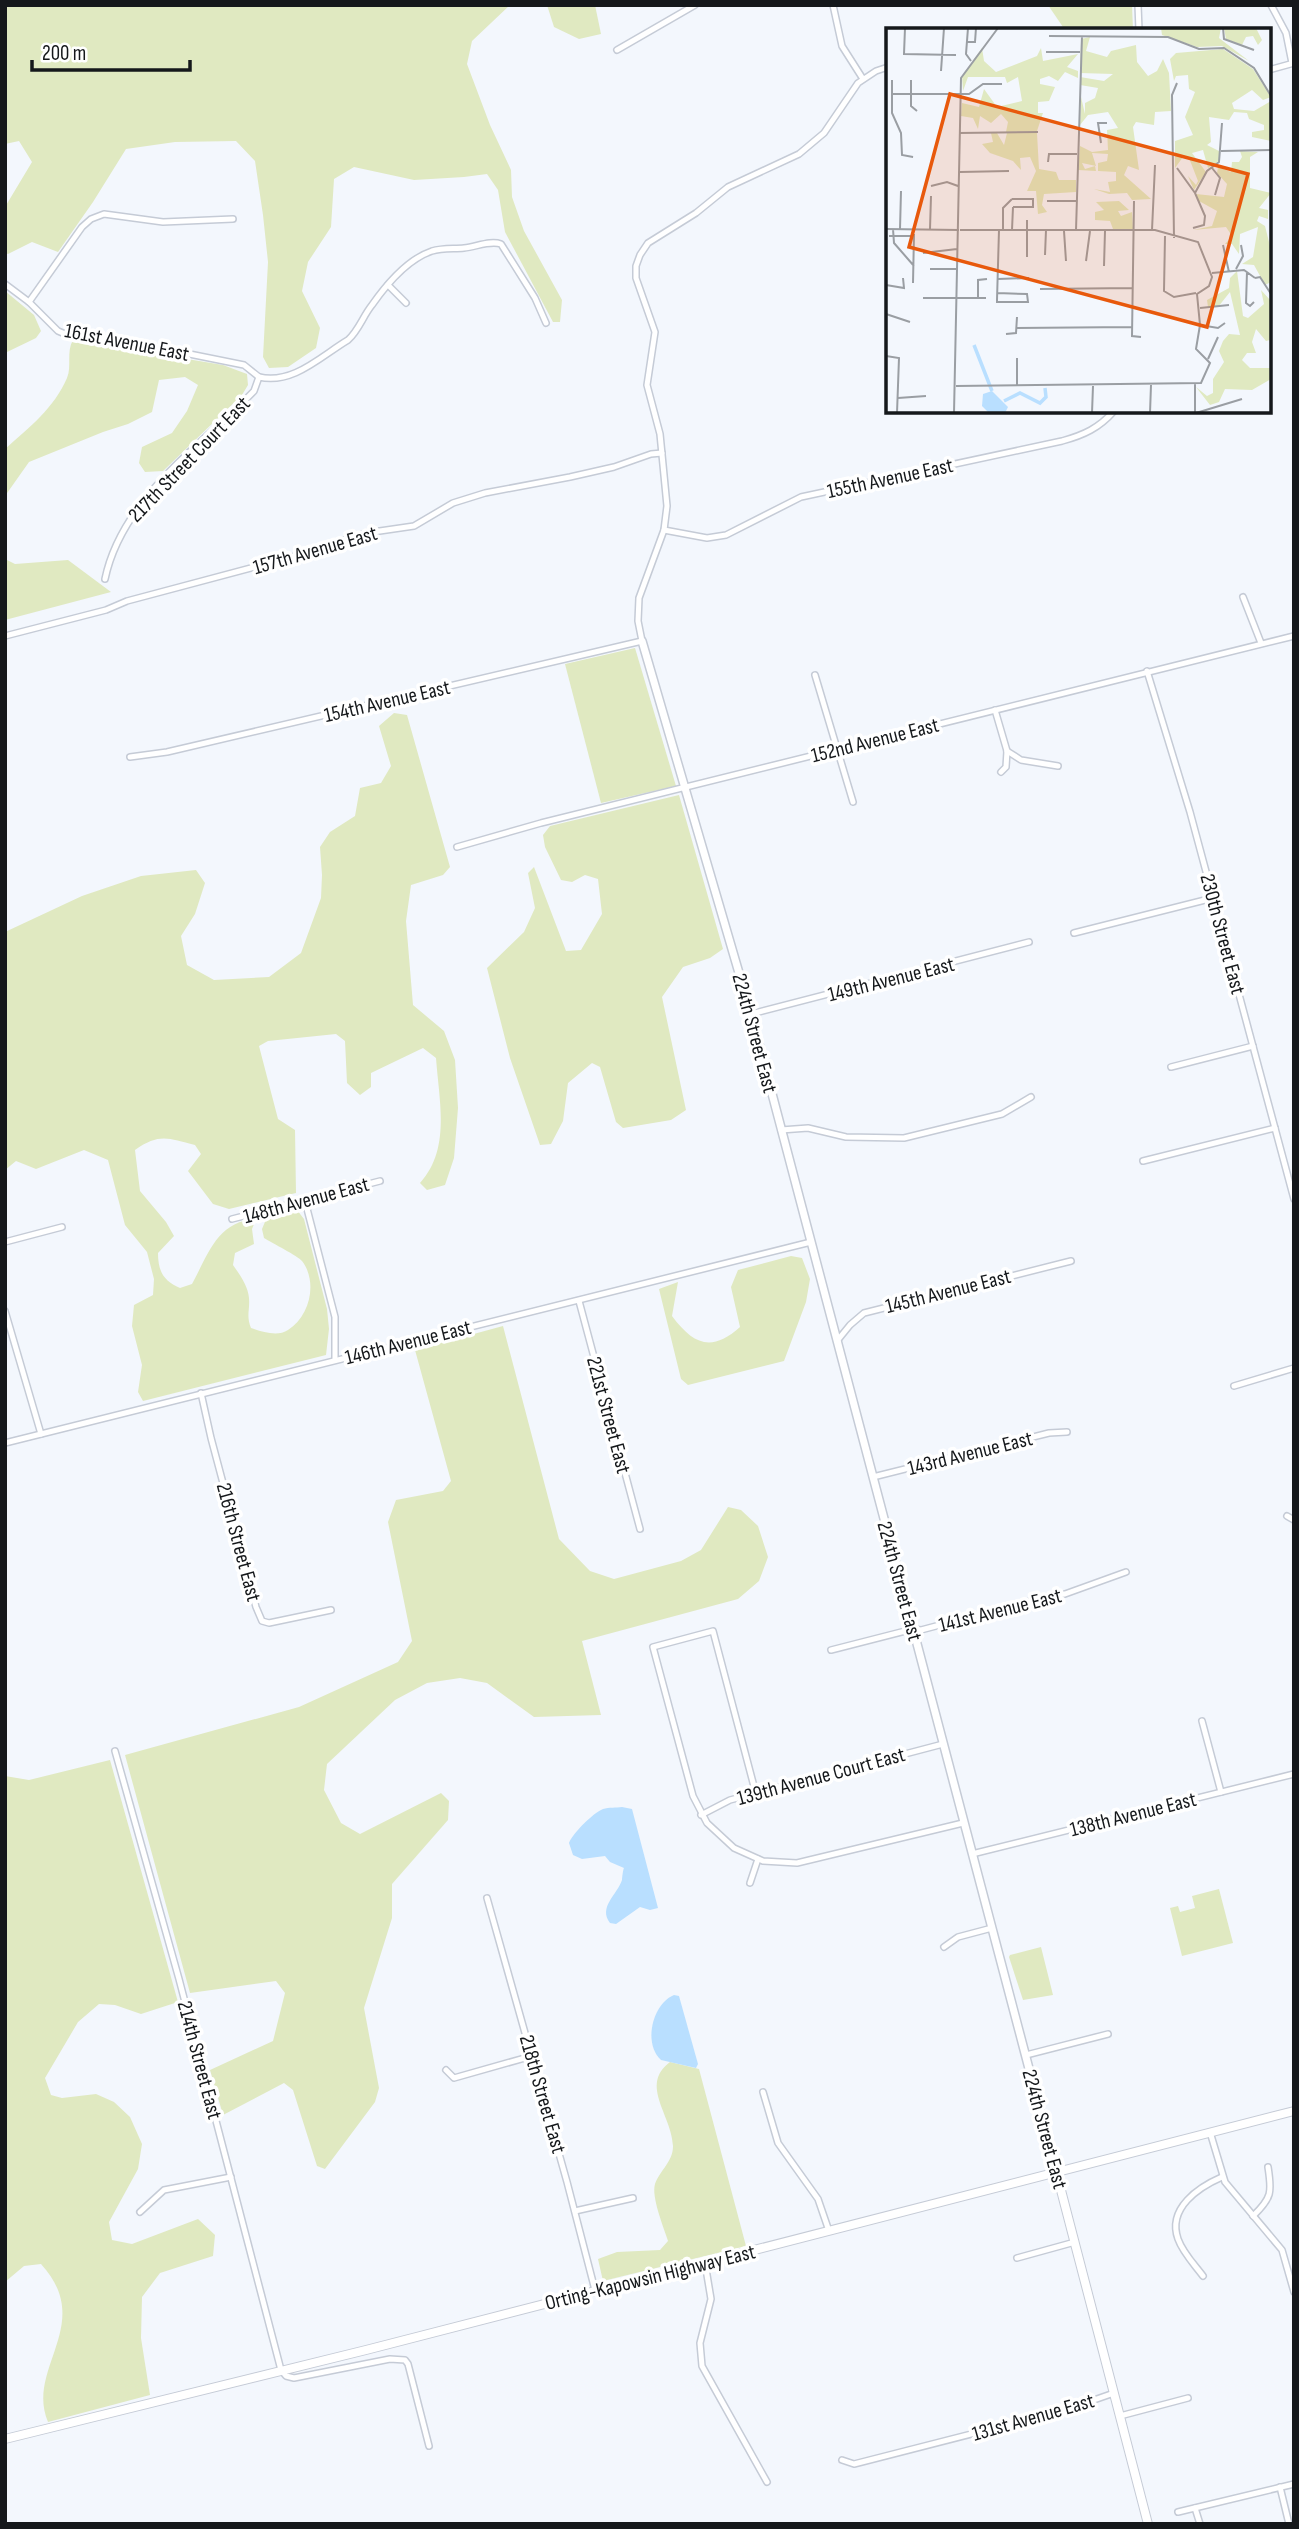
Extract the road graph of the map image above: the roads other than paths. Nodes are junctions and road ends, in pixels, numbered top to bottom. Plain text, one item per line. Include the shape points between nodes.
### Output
1 (695, 5) edge
2 (833, 5) edge
3 (1138, 5) edge
4 (1271, 5) edge
5 (1139, 28) edge
6 (617, 50) dead end
7 (1293, 63) edge
8 (886, 68) edge
9 (1271, 68) edge
10 (863, 79) junction
11 (233, 219) dead end
12 (5, 284) edge
13 (388, 285) junction
14 (29, 302) junction
15 (406, 303) dead end
16 (546, 323) dead end
17 (259, 377) junction
18 (1112, 413) edge
19 (662, 453) junction
20 (664, 530) junction
21 (105, 579) dead end
22 (1243, 597) dead end
23 (5, 636) edge
24 (1294, 636) edge
25 (642, 641) junction
26 (1261, 643) junction
27 (1147, 671) junction
28 (815, 675) dead end
29 (995, 710) junction
30 (838, 750) junction
31 (1007, 751) junction
32 (130, 757) dead end
33 (1017, 759) junction
34 (1058, 766) dead end
35 (1006, 767) junction
36 (1001, 772) dead end
37 (685, 788) junction
38 (853, 802) dead end
39 (457, 847) dead end
40 (1213, 898) junction
41 (1074, 933) dead end
42 (1030, 942) dead end
43 (751, 1014) junction
44 (1253, 1046) junction
45 (1171, 1068) dead end
46 (1031, 1097) dead end
47 (1275, 1128) junction
48 (781, 1130) junction
49 (1143, 1161) dead end
50 (380, 1181) dead end
51 (1294, 1199) edge
52 (305, 1201) junction
53 (232, 1219) dead end
54 (62, 1227) dead end
55 (5, 1242) edge
56 (811, 1242) junction
57 (1071, 1261) dead end
58 (579, 1301) junction
59 (5, 1311) edge
60 (837, 1341) junction
61 (335, 1360) junction
62 (1294, 1368) edge
63 (1234, 1385) dead end
64 (201, 1394) junction
65 (1066, 1432) dead end
66 (41, 1434) junction
67 (5, 1443) edge
68 (873, 1477) junction
69 (1287, 1516) dead end
70 (1294, 1520) edge
71 (640, 1529) dead end
72 (1126, 1572) dead end
73 (331, 1610) dead end
74 (913, 1629) junction
75 (831, 1650) dead end
76 (1202, 1721) dead end
77 (943, 1744) junction
78 (115, 1751) dead end
79 (1294, 1774) edge
80 (1221, 1792) junction
81 (756, 1794) junction
82 (701, 1815) junction
83 (963, 1822) junction
84 (972, 1854) junction
85 (758, 1859) junction
86 (750, 1884) dead end
87 (487, 1898) dead end
88 (992, 1928) junction
89 (944, 1947) dead end
90 (1108, 2034) dead end
91 (1026, 2055) junction
92 (532, 2056) junction
93 (446, 2070) dead end
94 (762, 2092) dead end
95 (1294, 2111) edge
96 (1210, 2132) junction
97 (1268, 2167) dead end
98 (1056, 2171) junction
99 (231, 2177) junction
100 (1222, 2177) junction
101 (633, 2198) dead end
102 (575, 2211) junction
103 (140, 2212) dead end
104 (1253, 2216) junction
105 (829, 2231) junction
106 (1075, 2242) junction
107 (1017, 2258) dead end
108 (705, 2263) junction
109 (1203, 2276) dead end
110 (595, 2290) junction
111 (1294, 2292) edge
112 (281, 2370) junction
113 (1114, 2393) junction
114 (1188, 2398) dead end
115 (1120, 2416) junction
116 (5, 2439) edge
117 (429, 2446) dead end
118 (842, 2460) dead end
119 (767, 2482) dead end
120 (1294, 2484) edge
121 (1280, 2487) junction
122 (1195, 2508) junction
123 (1178, 2512) dead end
124 (1147, 2524) edge
125 (1200, 2524) edge
126 (1289, 2524) edge

1 - 6 street
2 - 10 street via 845,54
3 - 5 street
4 - 7 street via 1286,33
7 - 9 street
8 - 10 street
10 - 19 street via 820,137 793,158 728,187 649,243 640,255 636,278 655,332 648,385
11 - 14 street via 163,222 110,214 91,219
12 - 14 street, 161st Avenue East
13 - 15 street
13 - 16 street via 429,252 498,242
13 - 17 street via 348,340 300,371 281,378
14 - 17 street, 161st Avenue East via 65,334 115,339 244,365
17 - 21 street, 217th Street Court East via 254,391 158,485 130,519 109,560
18 - 20 street, 155th Avenue East via 1098,427 1070,439 801,497 726,535 707,538
19 - 20 street via 667,506
19 - 23 street, 157th Avenue East via 485,493 453,503 414,526 366,533
20 - 25 street via 639,598
22 - 26 street
24 - 26 street, 152nd Avenue East
25 - 32 street, 154th Avenue East
25 - 37 street, 224th Street East
26 - 27 street, 152nd Avenue East
27 - 29 street, 152nd Avenue East
27 - 40 street, 230th Street East
28 - 30 street
29 - 30 street, 152nd Avenue East
29 - 31 street
30 - 37 street, 152nd Avenue East
30 - 38 street
31 - 33 street
31 - 35 street
33 - 34 street
33 - 35 street via 1015,766
35 - 36 street
37 - 39 street, 152nd Avenue East
37 - 43 street, 224th Street East
40 - 41 street
40 - 44 street, 230th Street East
42 - 43 street, 149th Avenue East
43 - 48 street, 224th Street East
44 - 45 street
44 - 47 street, 230th Street East
46 - 48 street via 1002,1114 904,1138 846,1137 808,1128
47 - 49 street
47 - 51 street, 230th Street East
48 - 56 street, 224th Street East
50 - 52 street, 148th Avenue East
52 - 53 street, 148th Avenue East
52 - 61 street via 335,1317
54 - 55 street
56 - 58 street, 146th Avenue East
56 - 60 street, 224th Street East
57 - 60 street, 145th Avenue East via 864,1313
58 - 61 street, 146th Avenue East
58 - 71 street, 221st Street East
59 - 66 street
60 - 68 street, 224th Street East
61 - 64 street, 146th Avenue East
62 - 63 street
64 - 66 street, 146th Avenue East
64 - 73 street, 216th Street East via 262,1621
65 - 68 street, 143rd Avenue East
66 - 67 street, 146th Avenue East
68 - 74 street, 224th Street East
69 - 70 street
72 - 74 street, 141st Avenue East via 1065,1594
74 - 75 street, 141st Avenue East
74 - 77 street, 224th Street East
76 - 80 street
77 - 81 street, 139th Avenue Court East
77 - 83 street, 224th Street East
78 - 99 street, 214th Street East
79 - 80 street, 138th Avenue East
80 - 84 street, 138th Avenue East
81 - 82 street, 139th Avenue Court East
81 - 82 street via 713,1631 653,1647
82 - 85 street via 724,1841
83 - 84 street, 224th Street East
83 - 85 street via 808,1862
84 - 88 street, 224th Street East
85 - 86 street
87 - 92 street, 218th Street East
88 - 89 street via 958,1937
88 - 91 street, 224th Street East
90 - 91 street
91 - 98 street, 224th Street East
92 - 93 street via 454,2078
92 - 102 street, 218th Street East
94 - 105 street via 778,2143 818,2199
95 - 96 main road, Orting-Kapowsin Highway East
96 - 98 main road, Orting-Kapowsin Highway East
96 - 100 street
97 - 104 street via 1269,2199
98 - 105 main road, Orting-Kapowsin Highway East
98 - 106 main road, 224th Street East
99 - 103 street via 164,2190
99 - 112 street, 214th Street East
100 - 104 street
100 - 109 street via 1192,2193 1176,2227 1180,2245
101 - 102 street
102 - 110 street, 218th Street East
104 - 111 street via 1282,2250
105 - 108 main road, Orting-Kapowsin Highway East
106 - 107 street
106 - 113 main road, 224th Street East
108 - 110 main road, Orting-Kapowsin Highway East
108 - 119 street via 711,2299 700,2343 702,2366
110 - 112 main road, Orting-Kapowsin Highway East
112 - 116 main road, Orting-Kapowsin Highway East
112 - 117 street via 294,2378 405,2360
113 - 115 main road, 224th Street East
113 - 118 street, 131st Avenue East via 854,2464
114 - 115 street, 131st Avenue East
115 - 124 main road, 224th Street East
120 - 121 street
121 - 122 street
121 - 126 street
122 - 123 street
122 - 125 street

